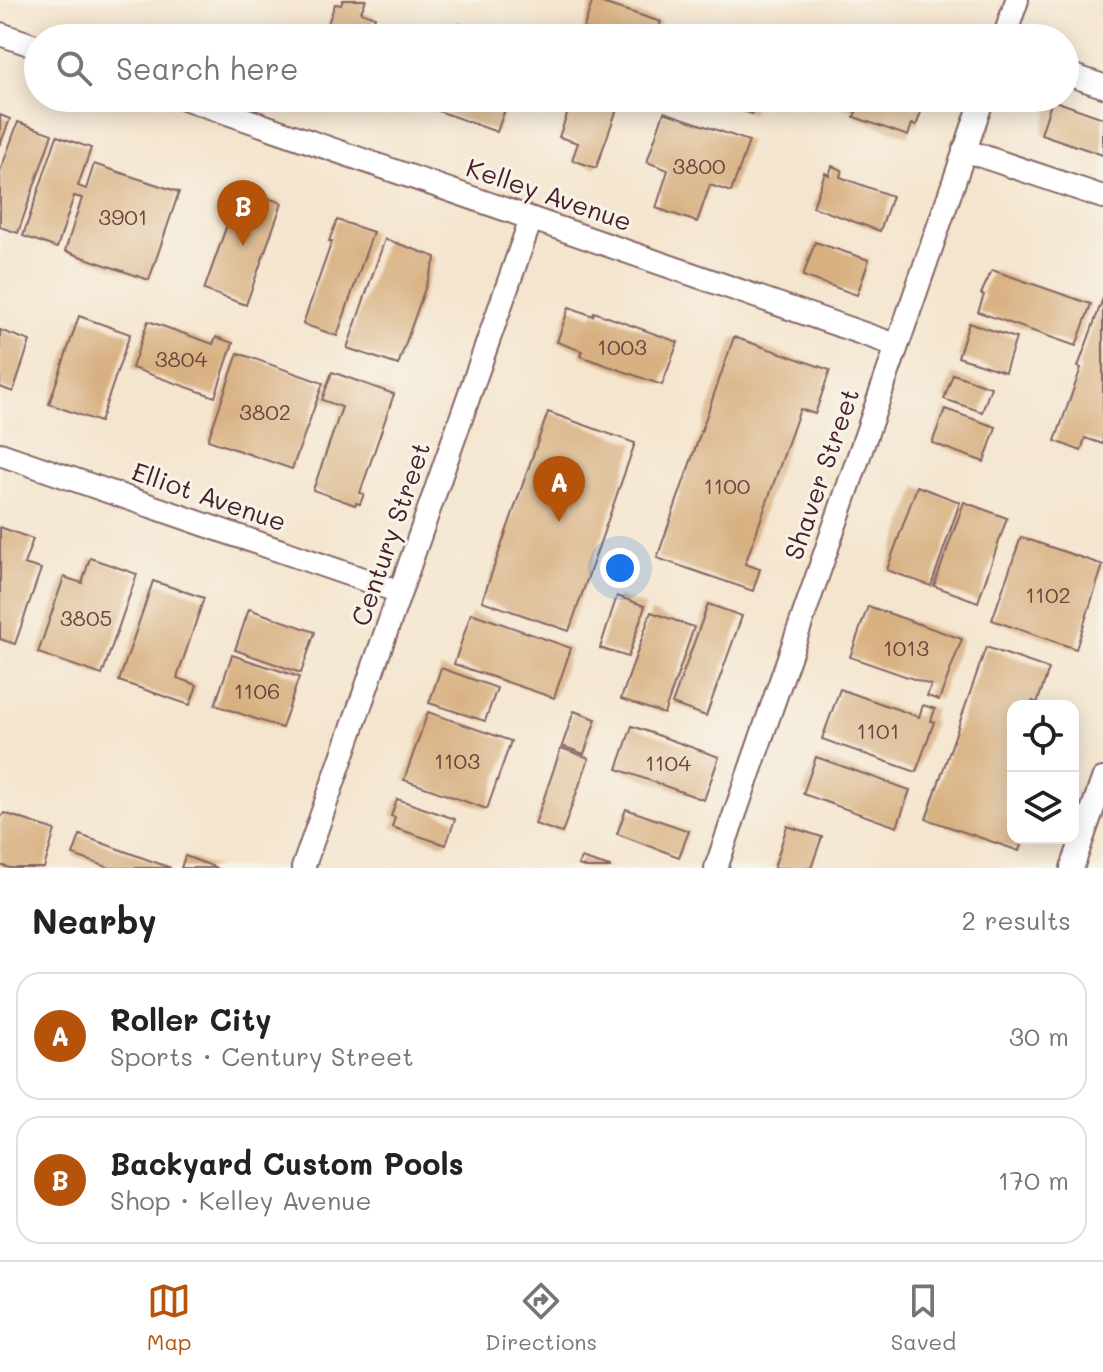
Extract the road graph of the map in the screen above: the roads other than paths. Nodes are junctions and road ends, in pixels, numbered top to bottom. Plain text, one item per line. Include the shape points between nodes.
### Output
1 (1017, 0) edge
2 (1009, 24) edge
3 (0, 34) edge
4 (24, 42) edge
5 (1079, 78) edge
6 (1103, 86) edge
7 (224, 112) edge
8 (978, 112) edge
9 (964, 150) junction
10 (1103, 197) edge
11 (531, 219) junction
12 (896, 345) junction
13 (0, 454) edge
14 (400, 592) junction
15 (1103, 779) edge
16 (303, 868) edge
17 (716, 868) edge
18 (1072, 868) edge

1 - 2 street
3 - 4 street
5 - 6 street
7 - 11 street, Kelley Avenue
8 - 9 street, Shaver Street
9 - 10 street
9 - 12 street, Shaver Street
11 - 12 street, Kelley Avenue
11 - 14 street, Century Street
12 - 17 street, Shaver Street
13 - 14 street, Elliot Avenue
14 - 16 street, Century Street
15 - 18 street

